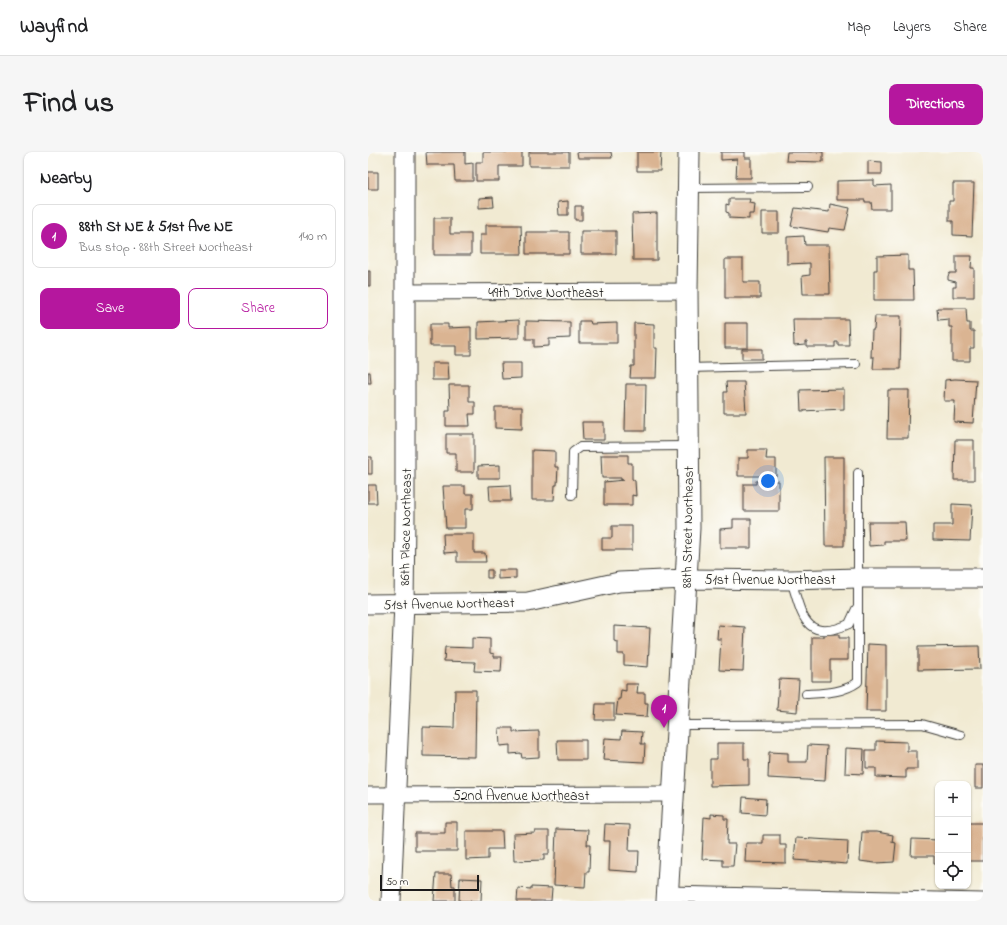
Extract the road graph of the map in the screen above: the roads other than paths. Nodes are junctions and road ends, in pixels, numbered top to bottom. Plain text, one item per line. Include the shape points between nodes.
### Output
1 (405, 152) edge
2 (689, 152) edge
3 (808, 187) dead end
4 (688, 188) junction
5 (687, 291) junction
6 (406, 292) junction
7 (856, 364) dead end
8 (687, 368) junction
9 (688, 446) junction
10 (858, 473) dead end
11 (572, 495) dead end
12 (857, 578) junction
13 (983, 578) edge
14 (686, 579) junction
15 (791, 580) junction
16 (858, 602) junction
17 (368, 604) edge
18 (404, 604) junction
19 (806, 694) dead end
20 (678, 725) junction
21 (961, 735) dead end
22 (674, 794) junction
23 (368, 795) edge
24 (395, 795) junction
25 (668, 898) edge
26 (856, 900) edge
27 (983, 900) edge
28 (391, 901) edge

1 - 6 street, 86th Place Northeast
2 - 4 main road, 88th Street Northeast
3 - 4 lane
4 - 5 main road, 88th Street Northeast
5 - 6 street, 49th Drive Northeast
5 - 8 main road, 88th Street Northeast
6 - 18 street, 86th Place Northeast
7 - 8 lane
8 - 9 main road, 88th Street Northeast
9 - 11 lane via 580,447 573,452
9 - 14 main road, 88th Street Northeast via 689,528
10 - 12 lane
12 - 13 street, 51st Avenue Northeast
12 - 15 street, 51st Avenue Northeast
12 - 16 lane
14 - 15 street, 51st Avenue Northeast
14 - 18 street, 51st Avenue Northeast via 619,582 528,602
14 - 20 main road, 88th Street Northeast
15 - 16 lane via 803,619 812,628 828,629 849,624
16 - 19 lane via 858,682 850,687
17 - 18 street, 51st Avenue Northeast
18 - 24 street, 86th Place Northeast
20 - 21 lane via 922,724
20 - 22 main road, 88th Street Northeast
22 - 24 street, 52nd Avenue Northeast
22 - 25 main road, 88th Street Northeast
23 - 24 street, 52nd Avenue Northeast
24 - 28 street, 86th Place Northeast
25 - 26 street
26 - 27 street

